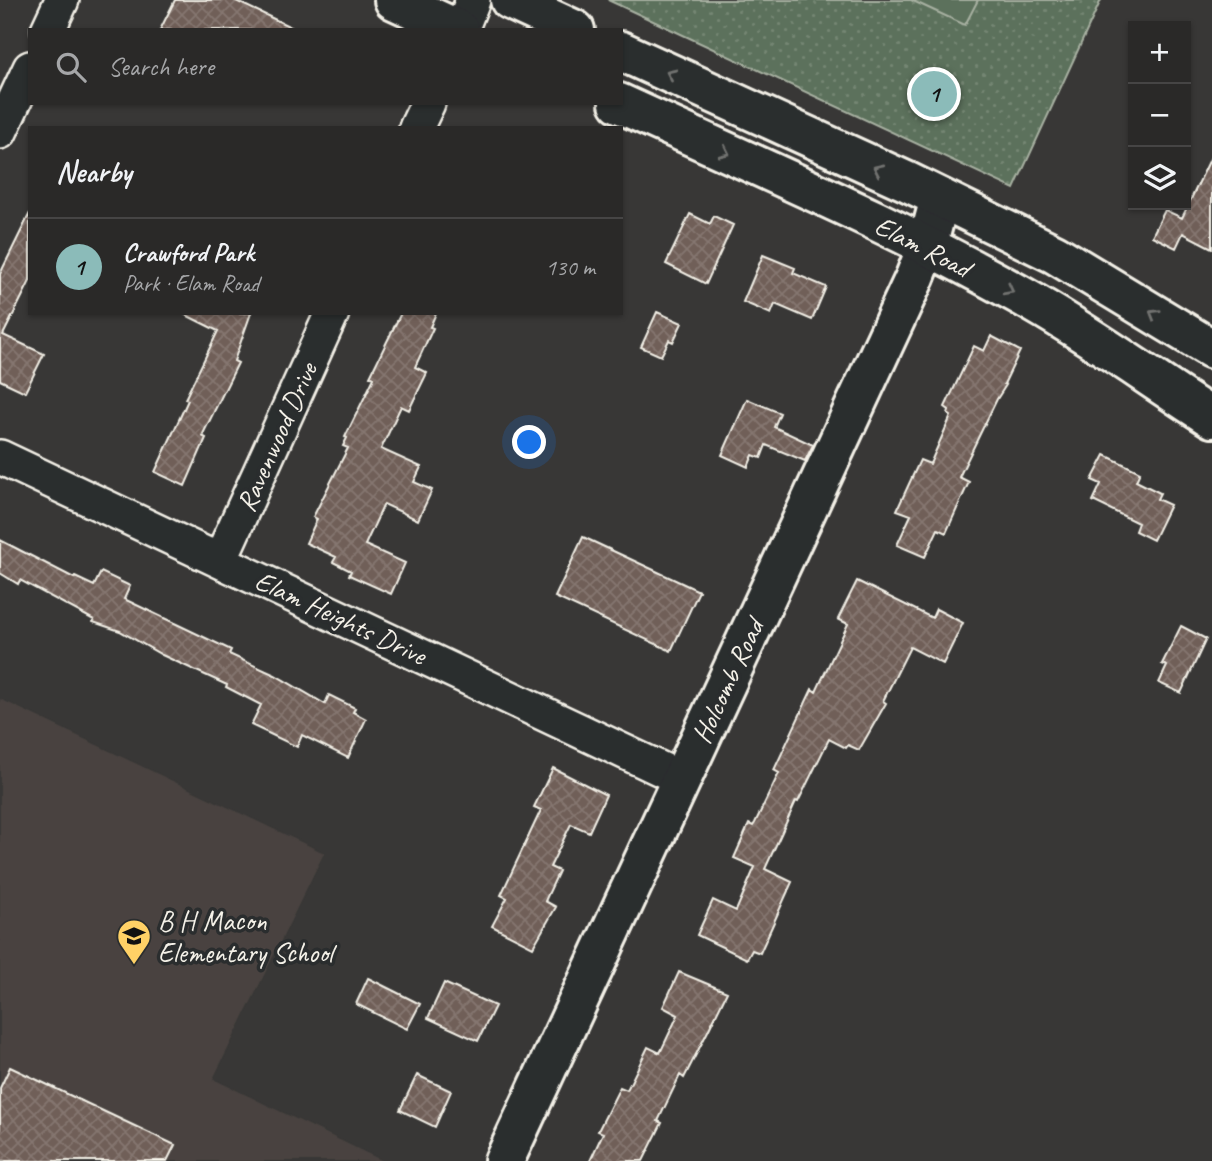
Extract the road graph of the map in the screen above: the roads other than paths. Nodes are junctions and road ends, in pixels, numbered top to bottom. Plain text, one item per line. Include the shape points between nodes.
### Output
1 (62, 0) edge
2 (394, 0) edge
3 (473, 0) edge
4 (510, 0) edge
5 (49, 28) edge
6 (456, 28) edge
7 (461, 28) edge
8 (571, 28) edge
9 (623, 52) edge
10 (28, 72) edge
11 (427, 105) edge
12 (622, 105) edge
13 (417, 126) edge
14 (0, 132) edge
15 (940, 198) junction
16 (927, 247) junction
17 (331, 315) edge
18 (1212, 349) edge
19 (1212, 418) edge
20 (0, 457) edge
21 (220, 560) junction
22 (682, 779) junction
23 (504, 1161) edge

1 - 5 street
2 - 6 main road
3 - 7 street
4 - 8 main road
15 -> 9 main road, Elam Road
10 - 14 street
11 - 13 street
12 -> 16 main road, Elam Road
15 - 16 main road, Holcomb Road
18 -> 15 main road, Elam Road via 1055,254
16 -> 19 main road, Elam Road via 1035,304
16 - 22 main road, Holcomb Road
17 - 21 street, Ravenwood Drive
20 - 21 street, Elam Heights Drive
21 - 22 street, Elam Heights Drive
22 - 23 main road, Holcomb Road

